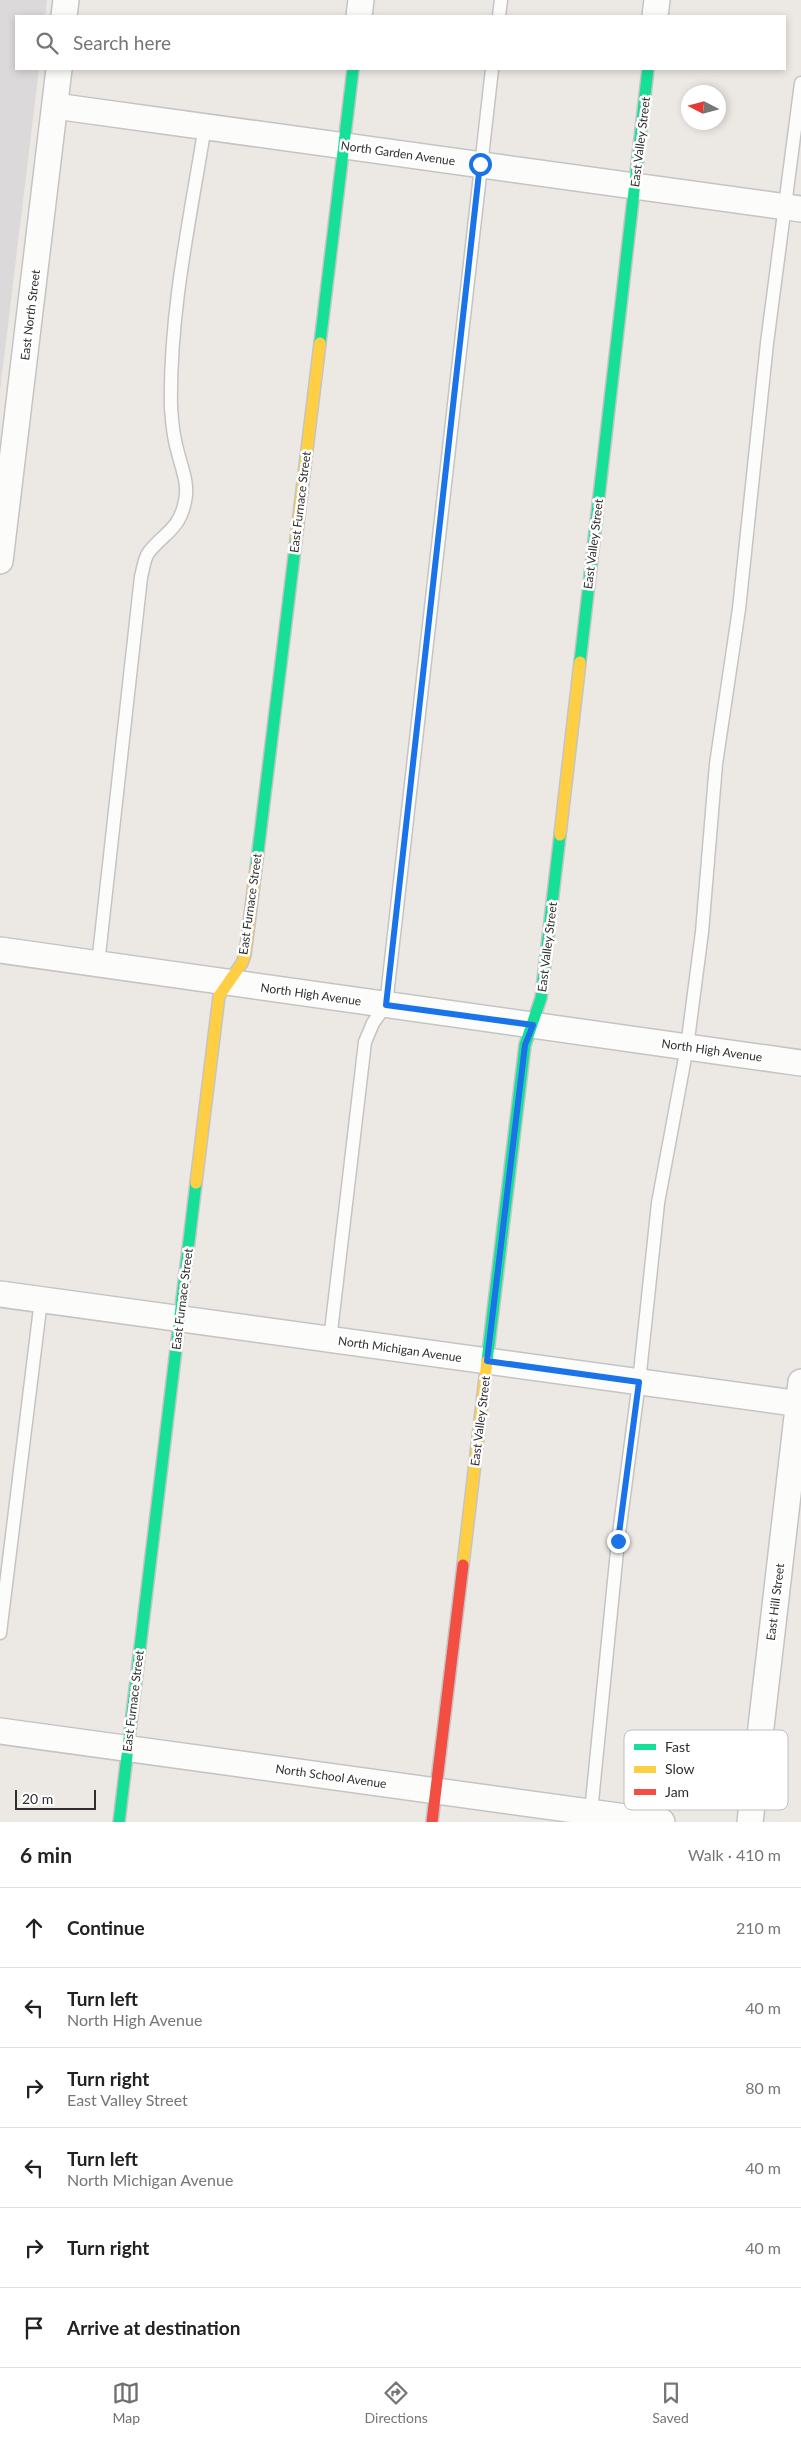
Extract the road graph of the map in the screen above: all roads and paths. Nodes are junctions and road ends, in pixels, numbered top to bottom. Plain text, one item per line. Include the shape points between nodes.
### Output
1 (66, 0) edge
2 (361, 0) edge
3 (501, 0) edge
4 (657, 0) edge
5 (64, 15) edge
6 (359, 15) edge
7 (499, 15) edge
8 (655, 15) edge
9 (59, 70) edge
10 (353, 70) edge
11 (492, 70) edge
12 (648, 70) edge
13 (801, 83) edge
14 (55, 106) junction
15 (205, 126) junction
16 (344, 146) junction
17 (480, 164) junction
18 (634, 186) junction
19 (794, 208) edge
20 (0, 561) edge
21 (0, 950) edge
22 (98, 964) junction
23 (229, 983) junction
24 (386, 1005) junction
25 (533, 1025) junction
26 (687, 1047) junction
27 (801, 1063) edge
28 (0, 1294) edge
29 (41, 1300) junction
30 (179, 1319) junction
31 (330, 1340) junction
32 (487, 1361) junction
33 (639, 1382) junction
34 (800, 1397) edge
35 (0, 1633) edge
36 (0, 1730) edge
37 (761, 1730) edge
38 (127, 1748) junction
39 (436, 1790) junction
40 (591, 1812) junction
41 (118, 1822) edge
42 (432, 1822) edge
43 (662, 1822) edge

1 - 5 street
2 - 6 street
3 - 7 lane
4 - 8 street
9 - 14 street, East North Street
10 - 16 street, East Furnace Street
11 - 17 lane
12 - 18 street, East Valley Street
13 - 19 lane
14 - 15 street, North Garden Avenue
14 - 20 street, East North Street
15 - 16 street, North Garden Avenue
15 - 22 lane via 176,305 174,337 171,409 177,452 186,477 186,499 175,527 147,554 141,577
16 - 17 street, North Garden Avenue
16 - 23 street, East Furnace Street via 245,955
17 - 18 street, North Garden Avenue
17 - 24 lane
18 - 19 street, North Garden Avenue
18 - 25 street, East Valley Street via 542,988
19 - 26 lane via 767,343 739,609 716,764 702,932
21 - 22 street, North High Avenue
22 - 23 street, North High Avenue
23 - 24 street, North High Avenue
23 - 30 street, East Furnace Street via 219,996
24 - 25 street, North High Avenue
24 - 31 lane via 372,1023 365,1042
25 - 26 street, North High Avenue
25 - 32 street, East Valley Street via 525,1045
26 - 27 street, North High Avenue
26 - 33 lane via 658,1204
28 - 29 street, North Michigan Avenue
29 - 30 street, North Michigan Avenue
29 - 35 lane
30 - 31 street, North Michigan Avenue
30 - 38 street, East Furnace Street
31 - 32 street, North Michigan Avenue
32 - 33 street, North Michigan Avenue
32 - 39 street, East Valley Street
33 - 34 street, North Michigan Avenue
33 - 40 lane via 618,1541
34 - 37 street, East Hill Street
36 - 38 street, North School Avenue
38 - 39 street, North School Avenue
38 - 41 street, East Furnace Street
39 - 40 street, North School Avenue
39 - 42 street, East Valley Street
40 - 43 street, North School Avenue

